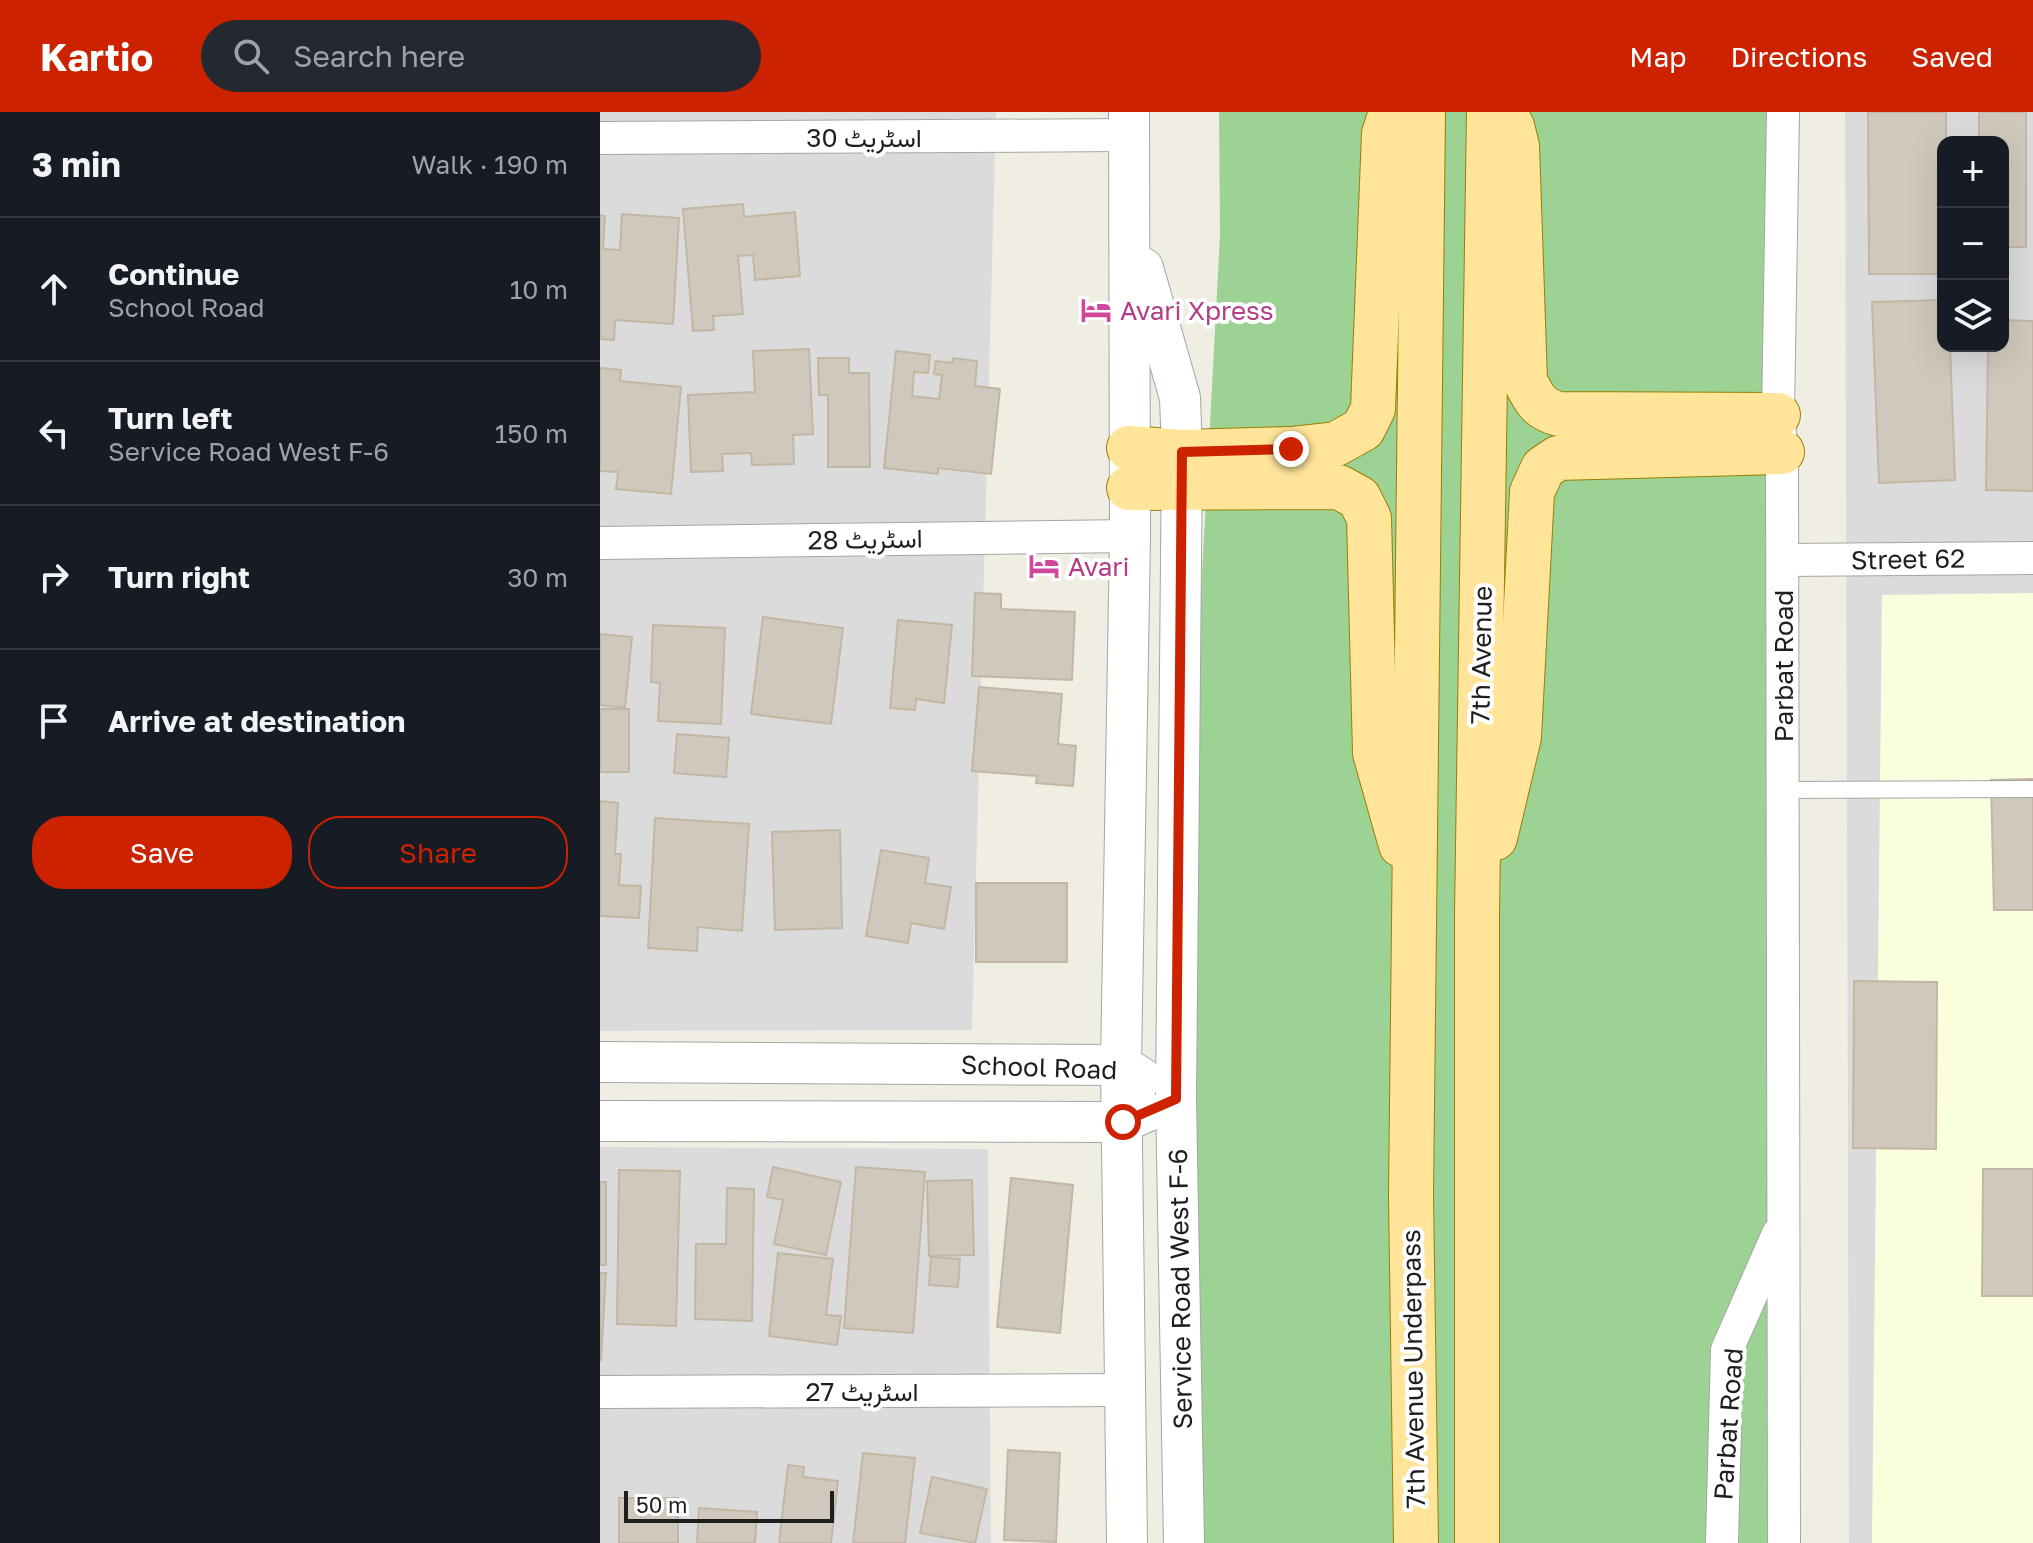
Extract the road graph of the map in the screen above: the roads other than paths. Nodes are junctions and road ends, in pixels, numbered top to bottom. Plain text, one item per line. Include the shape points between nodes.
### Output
1 (1391, 112) edge
2 (1423, 112) edge
3 (1489, 112) edge
4 (1509, 112) edge
5 (1783, 112) edge
6 (1129, 124) edge
7 (600, 138) edge
8 (1131, 226) junction
9 (1780, 434) junction
10 (1129, 468) junction
11 (1182, 471) junction
12 (1130, 536) junction
13 (600, 543) edge
14 (2033, 558) edge
15 (1783, 560) junction
16 (2033, 789) edge
17 (1783, 790) junction
18 (1415, 894) junction
19 (1477, 914) junction
20 (600, 1062) edge
21 (1121, 1065) junction
22 (1176, 1099) junction
23 (600, 1121) edge
24 (1123, 1122) junction
25 (1784, 1220) junction
26 (1123, 1390) junction
27 (600, 1392) edge
28 (1127, 1543) edge
29 (1184, 1543) edge
30 (1416, 1543) edge
31 (1477, 1543) edge
32 (1722, 1543) edge
33 (1784, 1543) edge

1 - 11 main road via 1384,134 1373,409 1363,429 1336,444
2 - 18 main road
3 - 19 main road, 7th Avenue
4 - 9 main road via 1517,146 1525,381 1533,400 1559,414
5 - 9 street, Parbat Road
6 - 7 street, اسٹریٹ 30
6 - 8 street, Service Road West F-6
8 - 10 street, Service Road West F-6
8 - 11 street, Service Road West F-6 via 1180,398
9 - 15 street, Parbat Road
9 - 19 main road via 1558,458 1543,468 1532,492 1519,737
10 - 11 main road
10 - 12 street, Service Road West F-6
11 - 18 main road via 1339,487 1359,498 1369,518 1375,753
11 - 22 street, Service Road West F-6
12 - 13 street, اسٹریٹ 28
12 - 21 street, Service Road West F-6
14 - 15 street, Street 62
15 - 17 street, Parbat Road
16 - 17 lane
17 - 25 street, Parbat Road
18 - 30 main road, 7th Avenue Underpass via 1411,1196
19 - 31 main road, 7th Avenue
20 - 21 street, School Road
21 - 22 street, School Road
21 - 24 street, Service Road West F-6
22 - 24 street, School Road
22 - 29 street, Service Road West F-6
23 - 24 street, School Road
24 - 26 street, Service Road West F-6
25 - 32 street, Parbat Road via 1727,1350
25 - 33 street, Parbat Road
26 - 27 street, اسٹریٹ 27
26 - 28 street, Service Road West F-6

